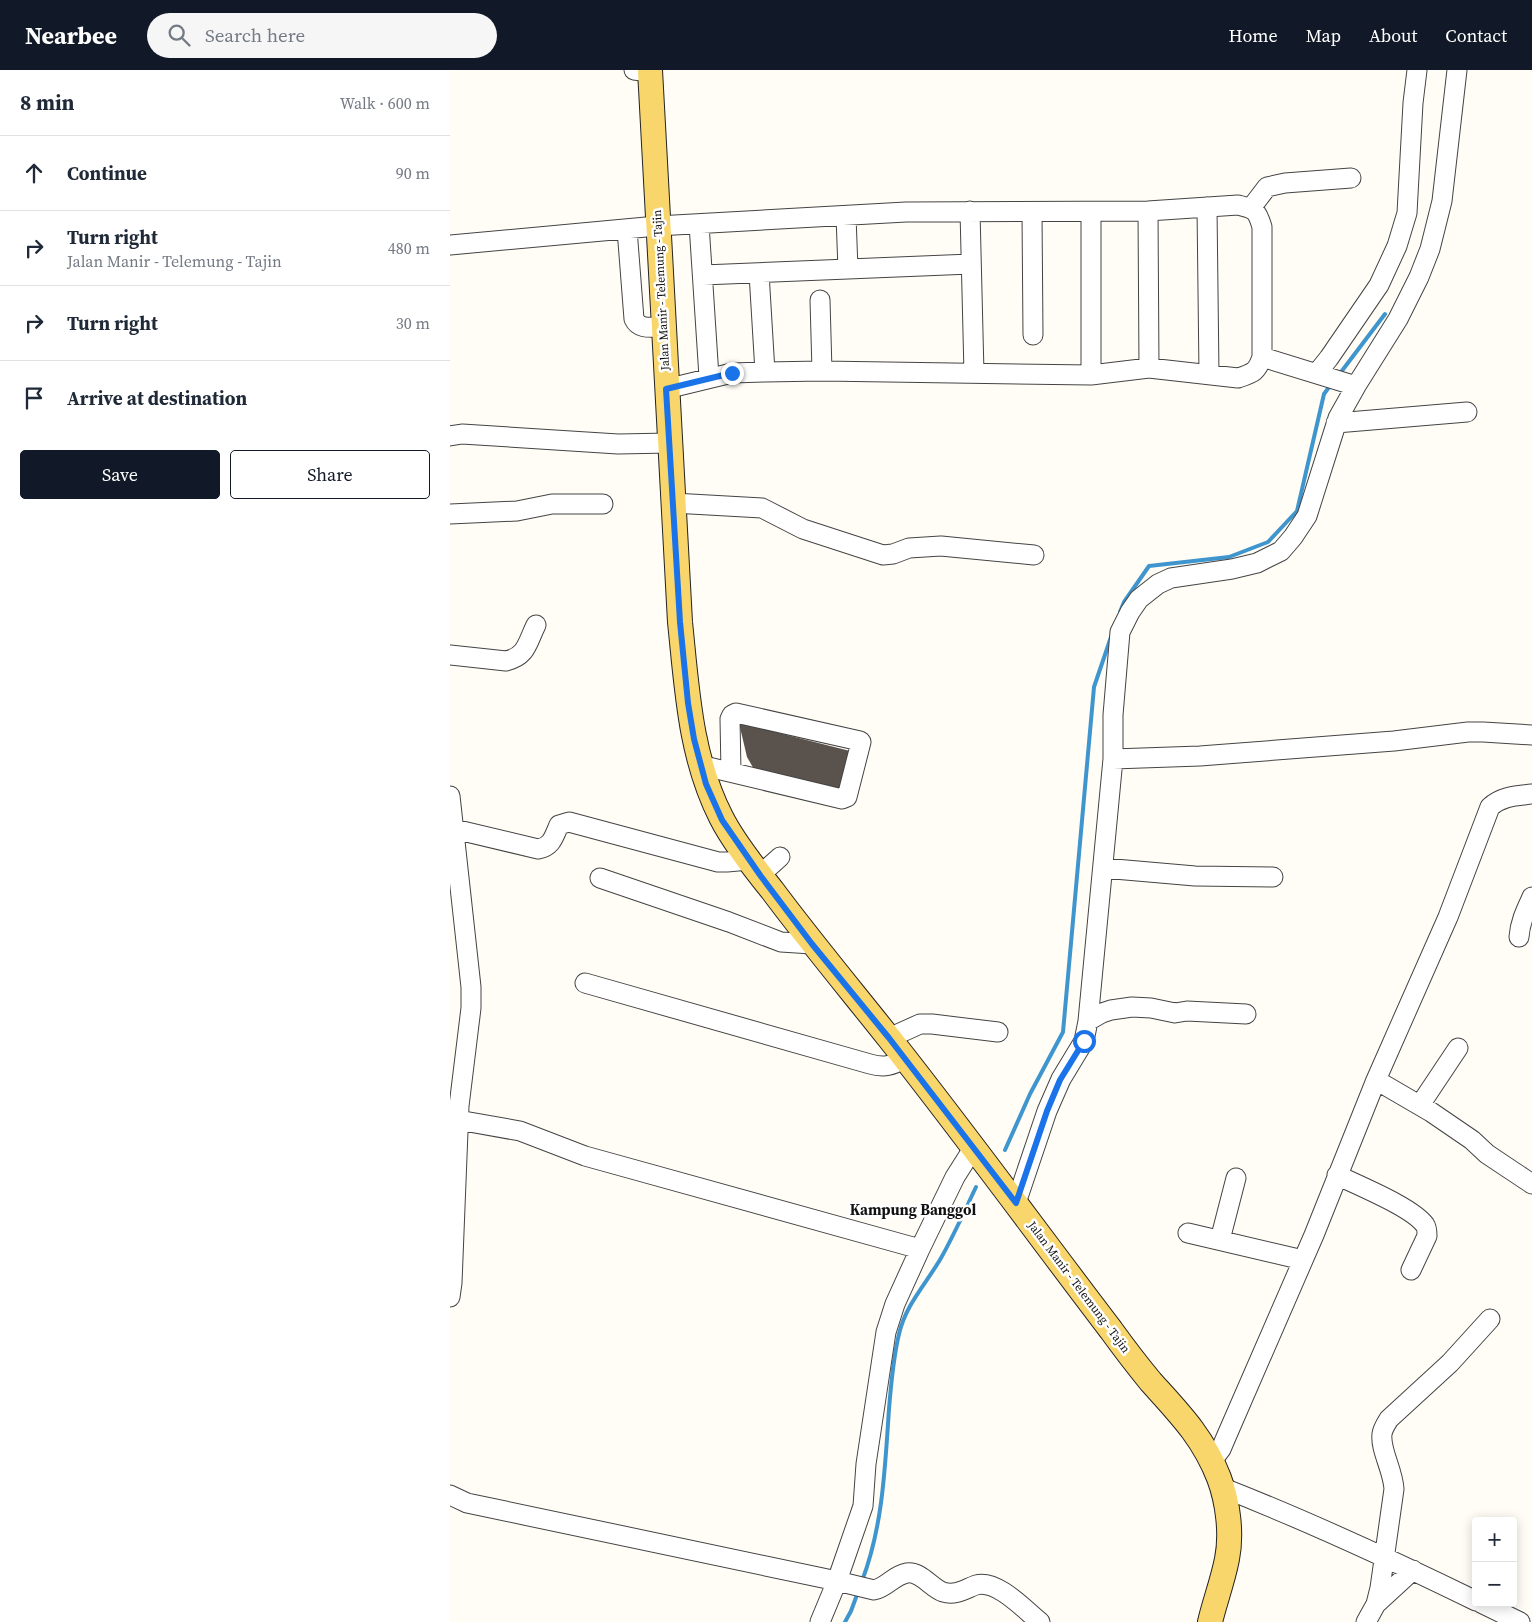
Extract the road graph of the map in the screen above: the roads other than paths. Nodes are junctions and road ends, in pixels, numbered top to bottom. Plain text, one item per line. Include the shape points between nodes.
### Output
1 (1417, 70) edge
2 (1457, 70) edge
3 (645, 71) edge
4 (1351, 178) dead end
5 (1207, 207) junction
6 (1251, 208) junction
7 (970, 211) junction
8 (1148, 211) junction
9 (1032, 212) junction
10 (1091, 212) junction
11 (846, 216) junction
12 (699, 224) junction
13 (657, 226) junction
14 (628, 229) junction
15 (450, 245) edge
16 (971, 264) junction
17 (848, 269) junction
18 (760, 273) junction
19 (703, 275) junction
20 (820, 300) dead end
21 (663, 328) junction
22 (1033, 335) dead end
23 (1262, 357) junction
24 (1149, 368) junction
25 (822, 371) junction
26 (764, 372) junction
27 (974, 373) junction
28 (1209, 374) junction
29 (1091, 375) junction
30 (709, 377) junction
31 (1335, 379) junction
32 (666, 389) junction
33 (1467, 412) dead end
34 (1336, 423) junction
35 (450, 436) edge
36 (670, 443) junction
37 (673, 503) junction
38 (603, 504) dead end
39 (450, 514) edge
40 (1034, 555) dead end
41 (536, 625) dead end
42 (450, 655) edge
43 (1532, 735) edge
44 (1113, 759) junction
45 (700, 765) junction
46 (731, 772) junction
47 (1532, 794) edge
48 (450, 796) edge
49 (454, 829) junction
50 (780, 857) dead end
51 (754, 867) junction
52 (1103, 868) junction
53 (1273, 877) dead end
54 (600, 878) dead end
55 (1532, 897) edge
56 (1519, 937) dead end
57 (812, 944) junction
58 (585, 983) dead end
59 (1246, 1014) dead end
60 (1088, 1021) junction
61 (998, 1032) dead end
62 (889, 1038) junction
63 (1458, 1048) dead end
64 (904, 1058) junction
65 (1376, 1080) junction
66 (1420, 1105) junction
67 (458, 1120) junction
68 (974, 1147) junction
69 (1338, 1175) junction
70 (1236, 1178) dead end
71 (1532, 1184) edge
72 (1016, 1203) junction
73 (1188, 1233) dead end
74 (1220, 1240) junction
75 (920, 1249) junction
76 (1303, 1260) junction
77 (1410, 1270) dead end
78 (450, 1297) edge
79 (1490, 1319) dead end
80 (1211, 1462) junction
81 (1221, 1487) junction
82 (450, 1495) edge
83 (1384, 1556) junction
84 (1413, 1570) junction
85 (840, 1582) junction
86 (1472, 1599) edge
87 (1376, 1604) junction
88 (1489, 1607) edge
89 (820, 1622) edge
90 (1040, 1622) edge
91 (1210, 1622) edge
92 (1366, 1622) edge
93 (1520, 1622) edge

1 - 31 street via 1407,213 1397,246 1379,285 1329,358
2 - 31 street via 1442,201 1419,277 1398,319
3 - 13 main road, Jalan Manir - Telemung - Tajin
4 - 6 street via 1267,187
5 - 6 street via 1238,205
5 - 8 street
5 - 28 street
6 - 23 street via 1258,214 1262,227
7 - 9 street
7 - 11 street
7 - 16 street
8 - 10 street
8 - 24 street
9 - 10 street
9 - 22 street
10 - 29 street
11 - 12 street
11 - 17 street
12 - 13 street
12 - 19 street
13 - 14 street
13 - 21 main road, Jalan Manir - Telemung - Tajin
14 - 15 street
14 - 21 street via 634,319 640,326
16 - 17 street
16 - 27 street
17 - 18 street
18 - 19 street
18 - 26 street
19 - 30 street
20 - 25 street
21 - 32 main road, Jalan Manir - Telemung - Tajin
23 - 28 street via 1251,374 1238,378
23 - 31 street
24 - 28 street
24 - 29 street
25 - 26 street
25 - 27 street
26 - 30 street
27 - 29 street
30 - 32 street
31 - 34 street
32 - 36 main road, Jalan Manir - Telemung - Tajin
33 - 34 street
34 - 44 street via 1307,516 1281,551 1232,569 1172,578 1145,594 1130,612 1120,632
35 - 36 street via 462,434 618,444
36 - 37 main road, Jalan Manir - Telemung - Tajin
37 - 40 street via 762,508 802,529 883,555 909,548 941,546
37 - 45 main road, Jalan Manir - Telemung - Tajin via 687,694
38 - 39 street via 552,504 517,512
41 - 42 street via 522,654 514,659
43 - 44 street via 1468,732 1200,756
44 - 52 street
45 - 46 street
45 - 51 main road, Jalan Manir - Telemung - Tajin via 722,820
46 - 46 street via 845,798 861,742 736,713 730,718
47 - 65 street via 1506,797 1490,807 1448,917
48 - 49 street
49 - 51 street via 538,849 550,844 559,825 570,822 718,862
49 - 67 street via 471,987
50 - 51 street
51 - 57 main road, Jalan Manir - Telemung - Tajin
52 - 53 street via 1195,876
52 - 60 street
54 - 57 street via 781,942
55 - 56 street
57 - 62 main road, Jalan Manir - Telemung - Tajin
58 - 64 street via 882,1067 894,1065
59 - 60 street via 1175,1013 1132,1007 1111,1010
60 - 72 street via 1084,1041 1060,1080 1047,1111
61 - 62 street via 920,1024
62 - 64 main road, Jalan Manir - Telemung - Tajin
63 - 66 street
64 - 68 main road, Jalan Manir - Telemung - Tajin
65 - 66 street
65 - 69 street
66 - 71 street
67 - 75 street via 520,1131 585,1156
67 - 78 street
68 - 72 main road, Jalan Manir - Telemung - Tajin
68 - 75 street via 955,1177
69 - 76 street
69 - 77 street via 1399,1205 1425,1224 1427,1236
70 - 74 street
72 - 80 main road, Jalan Manir - Telemung - Tajin via 1138,1365 1190,1424
73 - 74 street
74 - 76 street
75 - 85 street via 886,1332 866,1464 863,1506
76 - 80 street via 1227,1435
79 - 83 street via 1450,1363 1389,1419 1384,1428 1382,1443 1394,1479
80 - 81 main road, Jalan Manir - Telemung - Tajin
81 - 83 street
81 - 91 main road, Jalan Manir - Telemung - Tajin via 1227,1511 1227,1558
82 - 85 street via 467,1503
83 - 84 street
83 - 87 street
84 - 86 street
84 - 87 street
85 - 89 street
85 - 90 street via 874,1590 908,1572 915,1573 942,1592 952,1594 984,1584 998,1588
87 - 92 street
88 - 93 street

